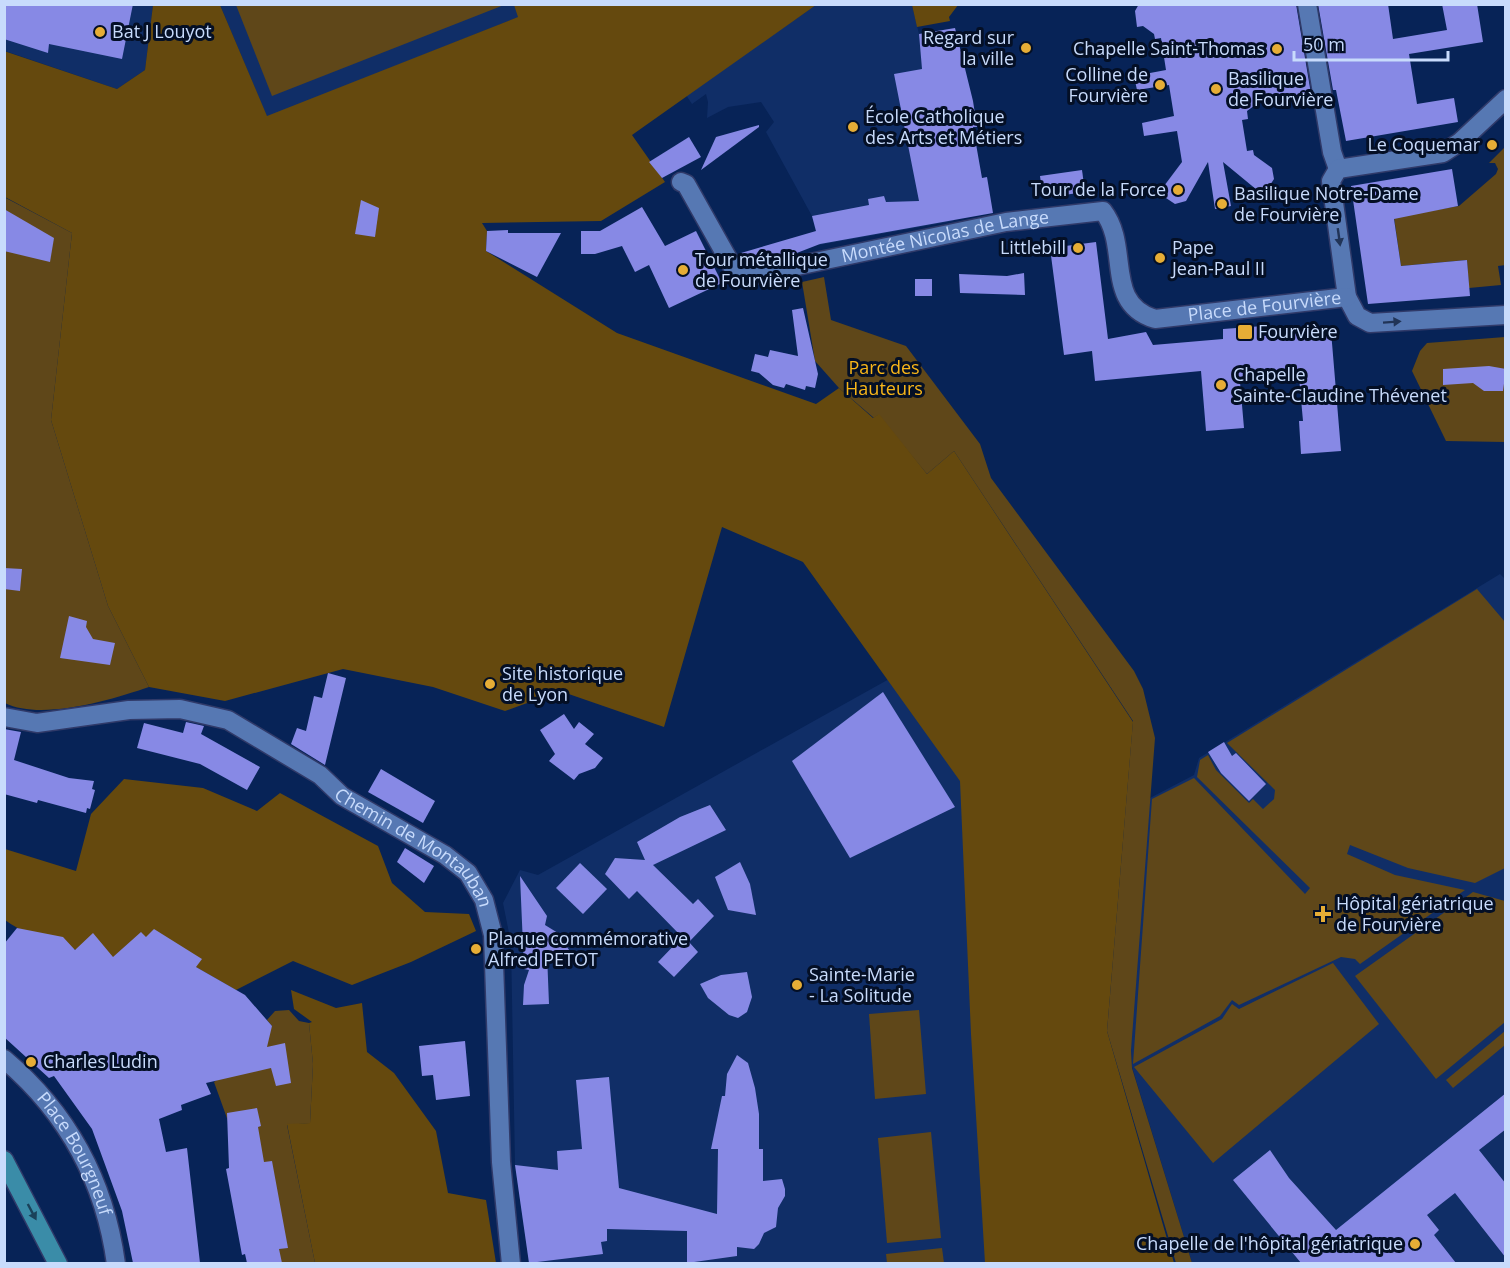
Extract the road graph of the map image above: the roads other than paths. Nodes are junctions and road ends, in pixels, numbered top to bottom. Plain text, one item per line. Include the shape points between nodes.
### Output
1 (1307, 4) edge
2 (1506, 99) edge
3 (1343, 168) junction
4 (681, 182) dead end
5 (1113, 224) joint
6 (1347, 297) junction
7 (1506, 315) edge
8 (4, 717) edge
9 (4, 1059) edge
10 (4, 1160) edge
11 (58, 1263) edge
12 (116, 1263) edge
13 (511, 1263) edge

1 - 3 street via 1332,152
2 - 3 street via 1443,153
3 -> 6 street, Place de Fourvière via 1333,174 1331,181
4 - 5 street, Montée Nicolas de Lange via 686,184 736,273 749,276 930,237 1082,211 1103,211
5 - 6 street, Place de Fourvière via 1125,296 1138,314 1155,319
6 -> 7 street via 1357,316 1370,323
8 - 13 street, Chemin de Montauban via 37,723 129,710 180,709 228,720 320,775 342,796 445,855 468,873 484,900 493,935 501,1162
9 - 12 street, Place Bourgneuf via 44,1098 72,1134 93,1172 112,1230
10 -> 11 main road

